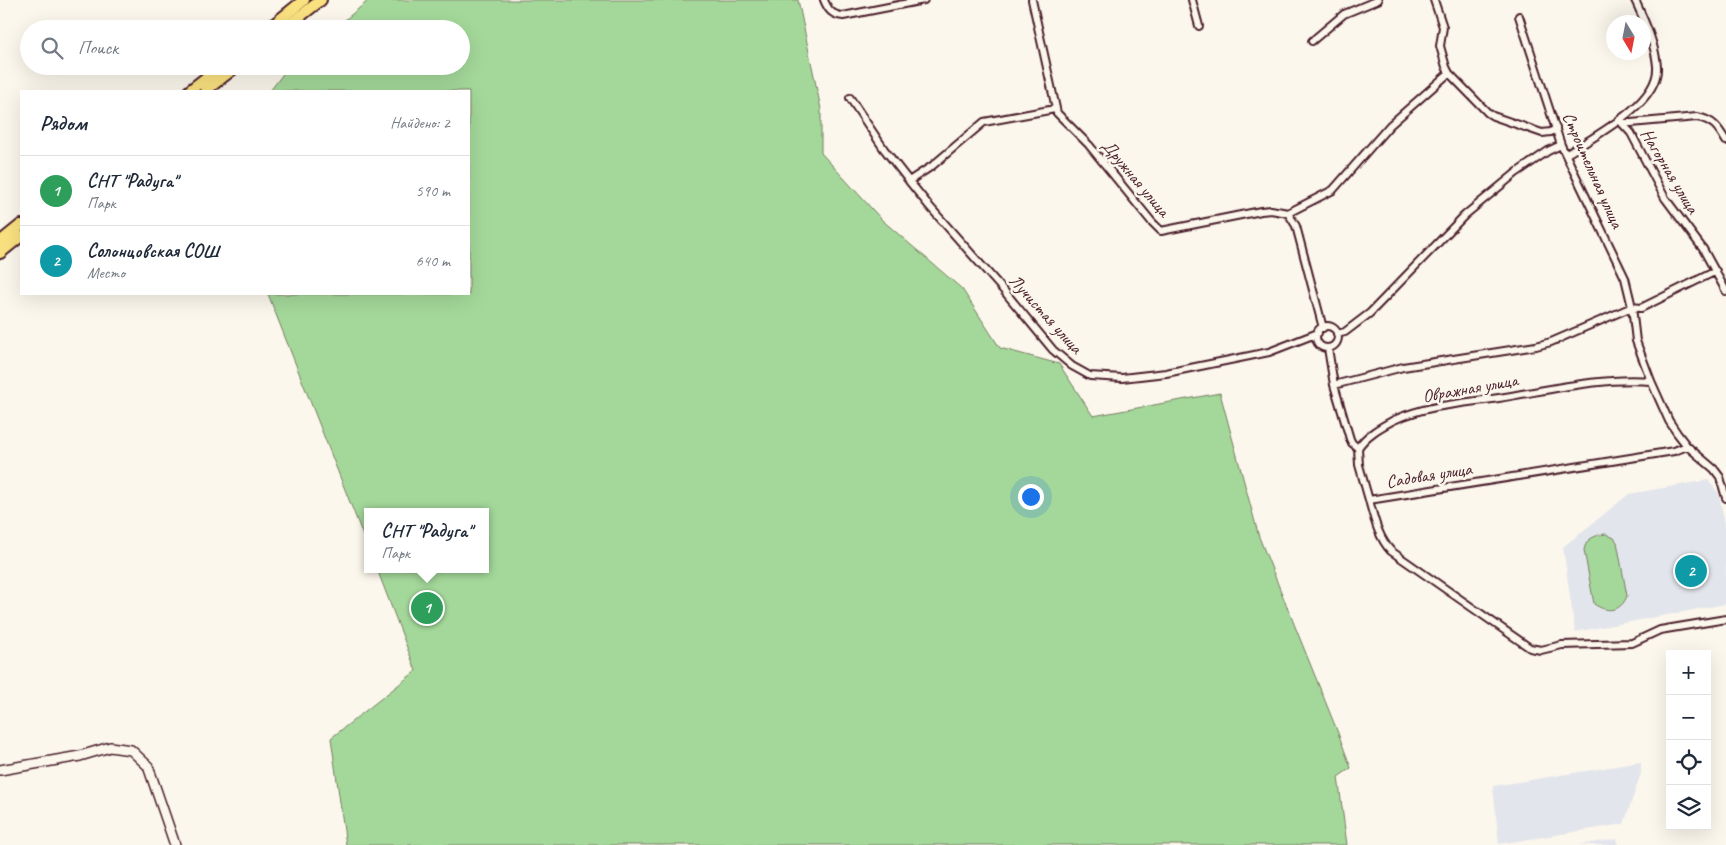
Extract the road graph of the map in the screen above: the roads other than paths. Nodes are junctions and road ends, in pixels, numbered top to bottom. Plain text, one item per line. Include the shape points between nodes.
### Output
1 (304, 0) edge
2 (321, 0) edge
3 (824, 0) edge
4 (924, 0) edge
5 (1032, 0) edge
6 (1192, 0) edge
7 (1378, 0) edge
8 (1434, 0) edge
9 (1635, 0) edge
10 (1518, 16) dead end
11 (279, 20) edge
12 (295, 20) edge
13 (1199, 26) dead end
14 (1312, 41) dead end
15 (1449, 73) junction
16 (209, 75) edge
17 (225, 75) edge
18 (190, 90) edge
19 (206, 90) edge
20 (850, 98) dead end
21 (1055, 109) junction
22 (1619, 120) junction
23 (1556, 128) junction
24 (1726, 141) edge
25 (1561, 144) junction
26 (1567, 154) junction
27 (909, 181) junction
28 (1288, 213) junction
29 (20, 226) edge
30 (20, 237) edge
31 (0, 242) edge
32 (0, 253) edge
33 (1716, 271) junction
34 (1726, 291) edge
35 (1632, 307) junction
36 (1320, 330) junction
37 (1338, 334) junction
38 (1328, 348) junction
39 (1651, 381) junction
40 (1334, 385) junction
41 (1687, 446) junction
42 (1358, 448) junction
43 (1726, 498) edge
44 (1369, 500) junction
45 (1726, 619) edge
46 (0, 770) edge
47 (175, 845) edge

1 - 11 main road
2 - 12 main road
3 - 4 street via 832,13 843,16
5 - 21 street, Дружная улица
6 - 13 street
7 - 14 street via 1344,14
8 - 15 street via 1443,27 1440,46
9 - 22 street via 1651,39 1657,72 1647,95
10 - 23 street, Строительная улица
15 - 23 street via 1493,116 1542,133
15 - 28 street via 1390,125 1333,190
16 - 18 main road
17 - 19 main road
20 - 27 street, Лучистая улица
21 - 27 street via 984,122
21 - 28 street, Дружная улица via 1161,231 1266,211
22 - 24 street via 1631,123 1702,118 1717,125
22 - 26 street
22 - 33 street, Нагорная улица via 1631,133 1665,198
23 - 25 street, Строительная улица
25 - 26 street, Строительная улица
25 - 37 street via 1516,173 1465,215 1370,313
26 - 35 street, Строительная улица via 1625,278
27 - 36 street, Лучистая улица via 1053,350 1090,376 1122,378 1166,373 1269,352
28 - 36 street via 1296,226
29 - 31 main road
30 - 32 main road
33 - 34 street, Нагорная улица
33 - 35 street via 1641,308
35 - 39 street, Строительная улица via 1636,341
35 - 40 street via 1536,346 1403,367
36 - 37 street via 1332,328
36 - 38 street via 1318,342
37 - 38 street via 1336,344
38 - 40 street
39 - 41 street, Строительная улица via 1669,421
39 - 42 street, Овражная улица via 1607,380 1428,409 1388,424 1372,433
40 - 42 street via 1350,439
41 - 43 street, Строительная улица via 1714,469
41 - 44 street, Садовая улица via 1674,451
42 - 44 street via 1359,465
44 - 45 street, Садовая улица via 1379,532 1391,551 1530,648 1541,650 1562,645 1632,643 1660,630
46 - 47 street via 110,748 131,750 148,766

